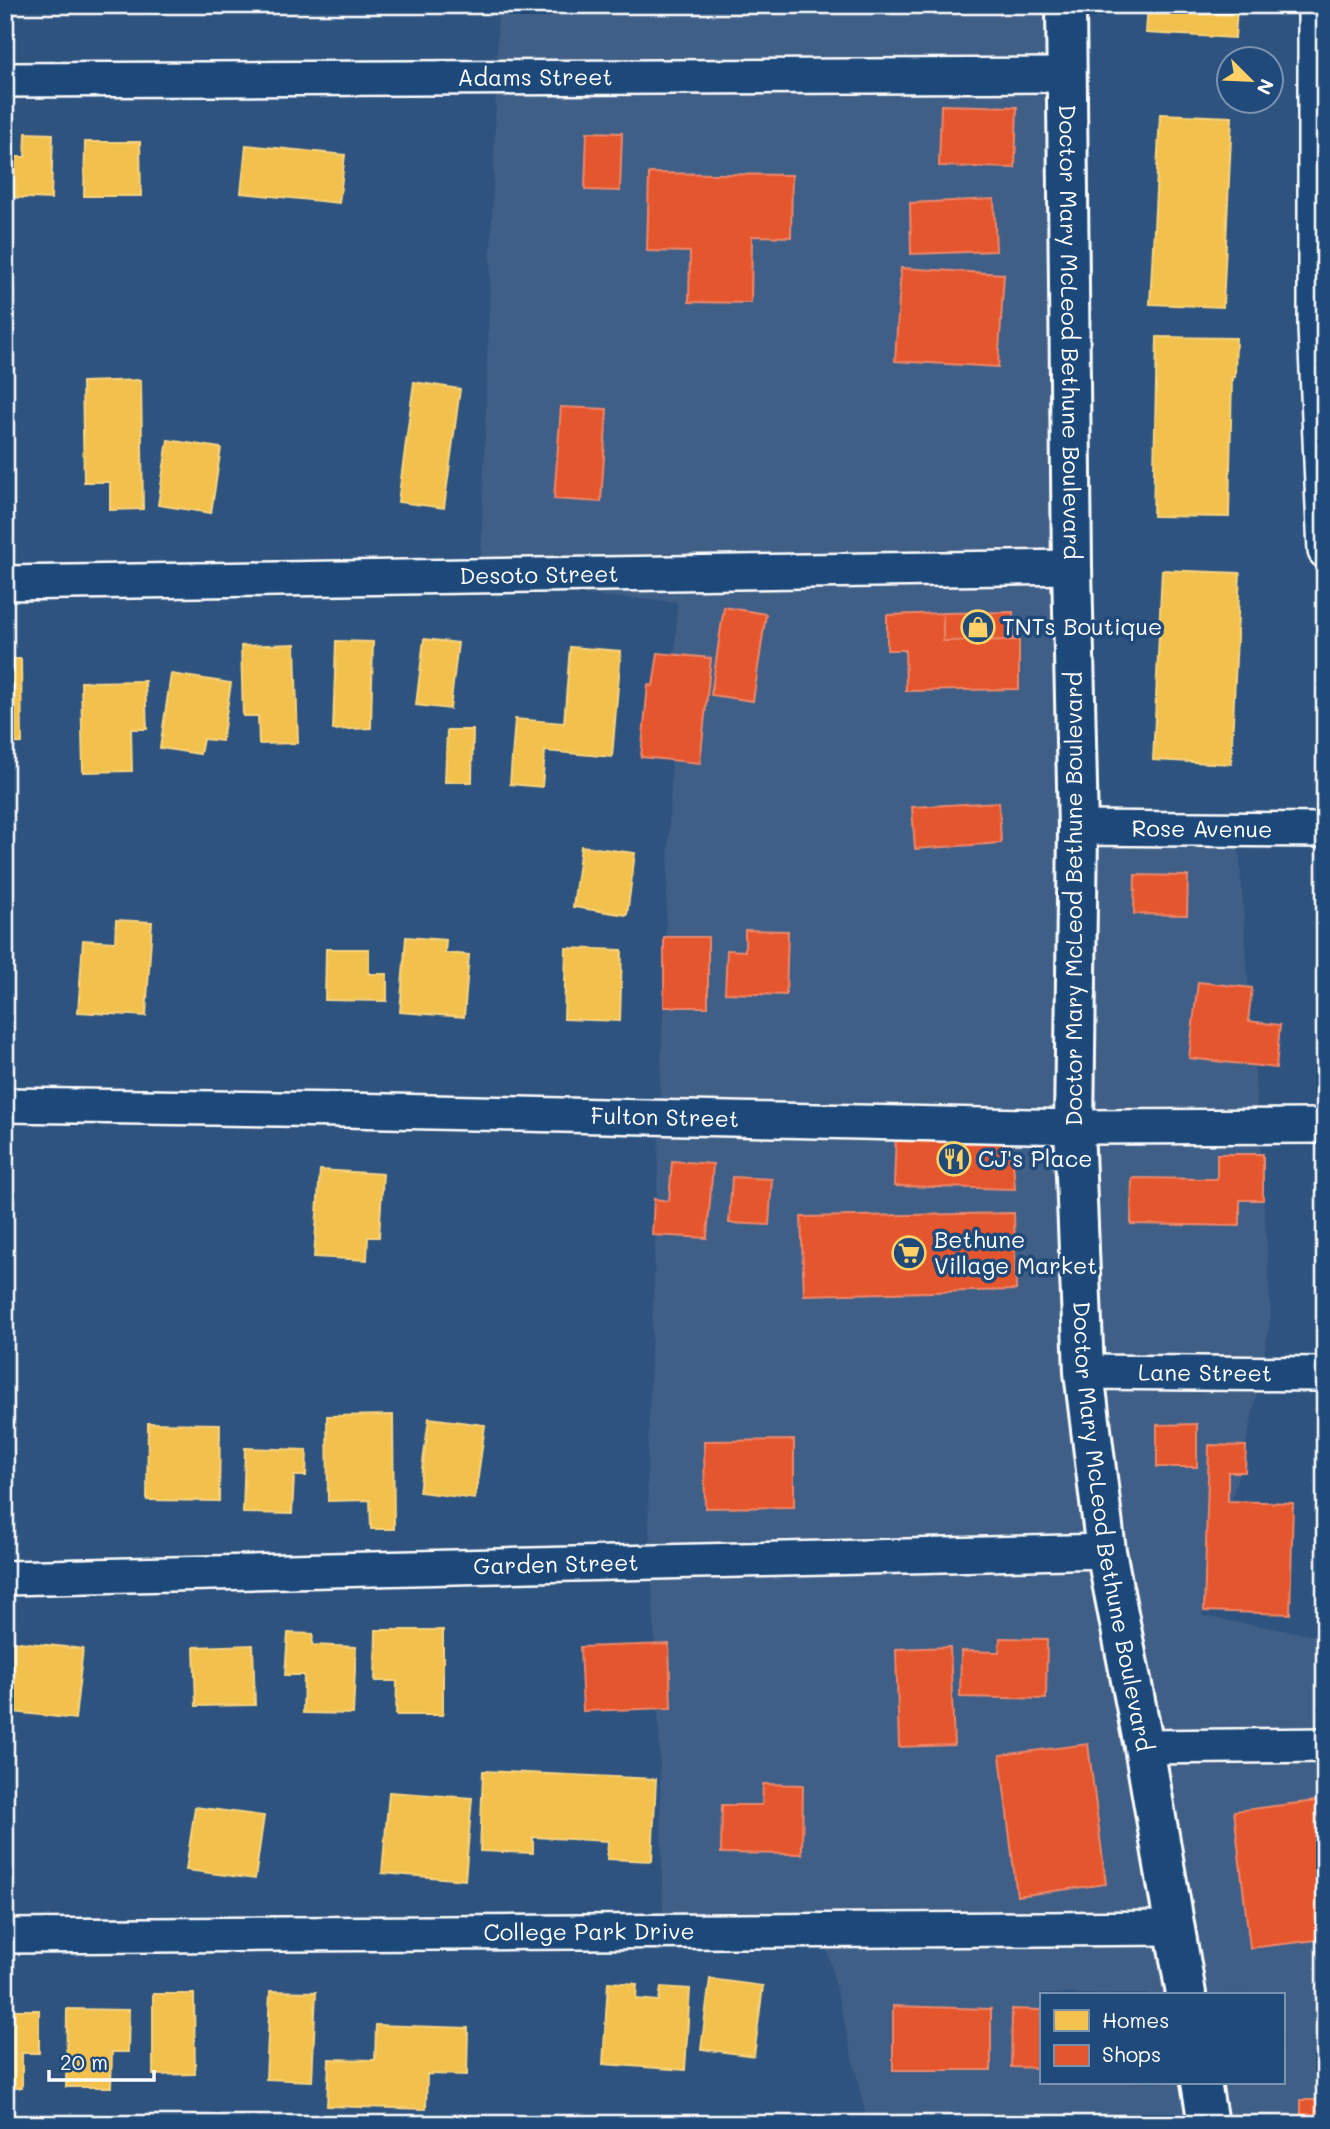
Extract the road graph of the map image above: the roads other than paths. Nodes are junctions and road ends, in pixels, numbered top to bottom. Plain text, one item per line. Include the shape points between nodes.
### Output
1 (1066, 5) edge
2 (1315, 5) edge
3 (1066, 75) junction
4 (5, 80) edge
5 (1320, 250) edge
6 (1325, 551) edge
7 (1072, 567) junction
8 (5, 583) edge
9 (1078, 828) junction
10 (1325, 830) edge
11 (5, 1105) edge
12 (1325, 1126) edge
13 (1074, 1127) junction
14 (1084, 1372) junction
15 (1325, 1374) edge
16 (1106, 1551) junction
17 (5, 1578) edge
18 (1325, 1745) edge
19 (1144, 1747) junction
20 (1175, 1927) junction
21 (5, 1936) edge
22 (1186, 1993) edge
23 (1201, 2084) edge
24 (1208, 2124) edge

1 - 3 street, Doctor Mary McLeod Bethune Boulevard
2 - 5 street
3 - 4 street, Adams Street
3 - 7 street, Doctor Mary McLeod Bethune Boulevard
5 - 6 street via 1315,327
7 - 8 street, Desoto Street
7 - 9 street, Doctor Mary McLeod Bethune Boulevard
9 - 10 street, Rose Avenue
9 - 13 street, Doctor Mary McLeod Bethune Boulevard
11 - 13 street, Fulton Street
12 - 13 street, Fulton Street
13 - 14 street, Doctor Mary McLeod Bethune Boulevard
14 - 15 street, Lane Street
14 - 16 street, Doctor Mary McLeod Bethune Boulevard
16 - 17 street, Garden Street
16 - 19 street, Doctor Mary McLeod Bethune Boulevard
18 - 19 street
19 - 20 street, Doctor Mary McLeod Bethune Boulevard
20 - 21 street, College Park Drive
20 - 22 street, Doctor Mary McLeod Bethune Boulevard
23 - 24 street

